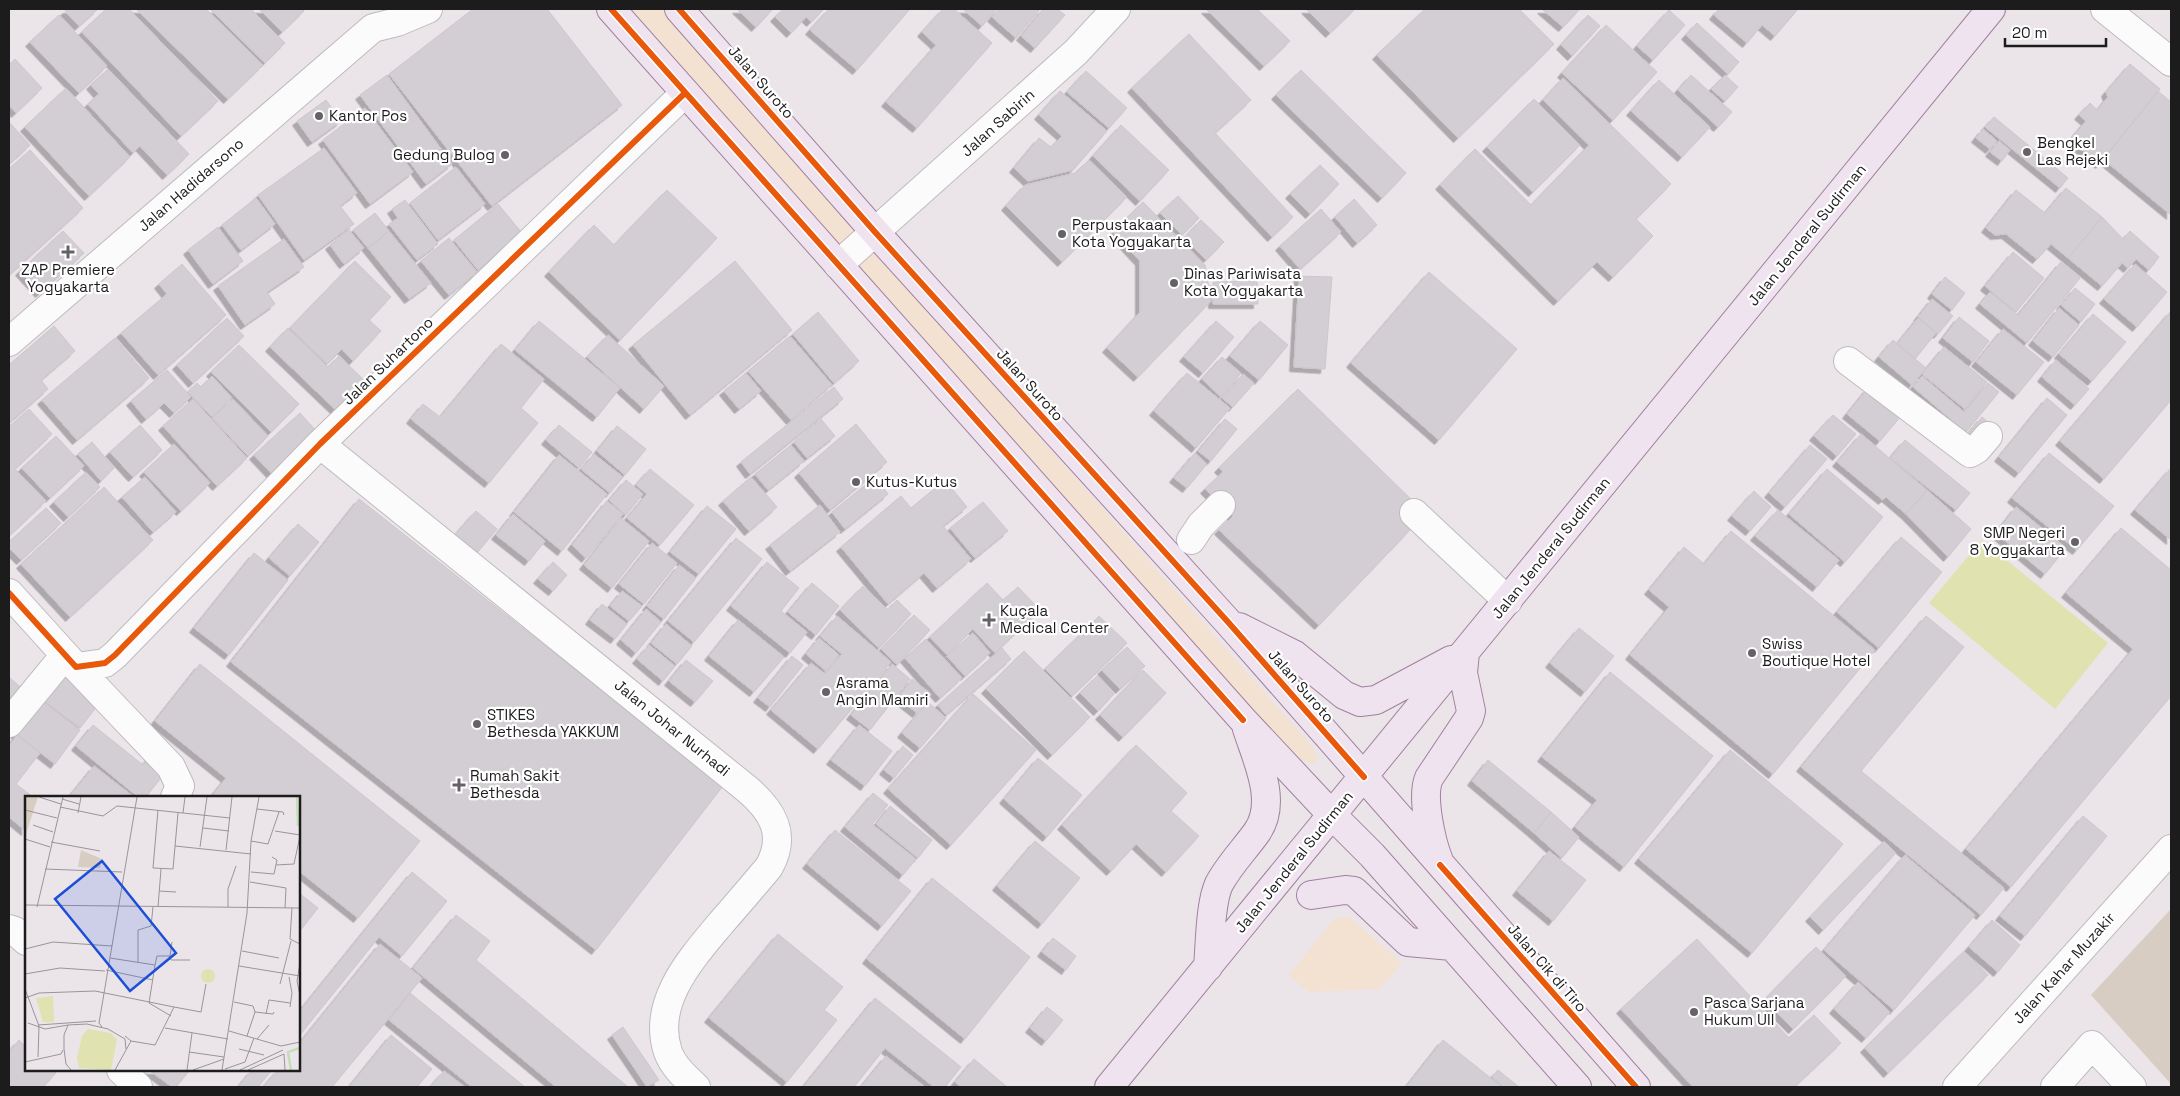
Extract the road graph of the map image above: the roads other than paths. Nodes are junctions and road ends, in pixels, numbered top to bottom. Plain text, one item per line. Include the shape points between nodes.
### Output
1 (428, 9) edge
2 (611, 9) edge
3 (679, 9) edge
4 (1116, 9) edge
5 (1991, 9) edge
6 (2116, 17) edge
7 (374, 19) edge
8 (2171, 62) edge
9 (685, 93) junction
10 (875, 232) junction
11 (838, 265) junction
12 (9, 342) edge
13 (1848, 361) dead end
14 (1988, 436) dead end
15 (320, 444) junction
16 (1221, 505) dead end
17 (1414, 513) dead end
18 (1191, 540) dead end
19 (9, 593) edge
20 (1508, 601) junction
21 (1228, 622) junction
22 (1465, 652) junction
23 (70, 661) junction
24 (1243, 720) junction
25 (9, 723) edge
26 (1364, 777) junction
27 (175, 796) edge
28 (1332, 815) junction
29 (2171, 849) edge
30 (1440, 865) junction
31 (1311, 895) dead end
32 (9, 929) edge
33 (25, 940) edge
34 (1452, 946) junction
35 (1208, 967) junction
36 (122, 1071) edge
37 (138, 1087) edge
38 (696, 1087) edge
39 (1109, 1087) edge
40 (1577, 1087) edge
41 (1636, 1087) edge
42 (1957, 1087) edge
43 (2055, 1087) edge
44 (2132, 1087) edge

1 - 7 street, Jalan Hadidarsono via 397,22
2 - 9 main road
3 - 10 main road, Jalan Suroto
4 - 10 street, Jalan Sabirin via 1076,52
5 - 20 main road, Jalan Jenderal Sudirman
6 - 8 street
7 - 12 street, Jalan Hadidarsono
9 - 11 main road
9 - 15 street, Jalan Suhartono
10 - 11 street, Jalan Sabirin
10 - 21 main road, Jalan Suroto
11 - 24 main road
13 - 14 street via 1970,453
15 - 23 street, Jalan Suhartono via 115,655 105,663
15 - 38 street, Jalan Johar Nurhadi via 747,789 771,813 776,824 776,855 691,959 670,999 664,1027 668,1052 674,1064
16 - 18 street
17 - 20 street
19 - 23 street
20 - 22 main road, Jalan Jenderal Sudirman
21 - 22 main road via 1284,649 1344,695 1360,702 1376,700
21 - 26 main road, Jalan Suroto
22 - 26 main road, Jalan Jenderal Sudirman
22 - 30 main road via 1463,673 1471,712 1426,786 1430,825
23 - 25 street
23 - 27 street via 171,767 180,786
24 - 28 main road
24 - 35 main road via 1261,773 1266,797 1265,816 1215,896
26 - 28 main road, Jalan Jenderal Sudirman
26 - 30 main road, Jalan Cik di Tiro
28 - 34 main road
28 - 35 main road, Jalan Jenderal Sudirman
29 - 42 street, Jalan Kahar Muzakir
30 - 41 main road, Jalan Cik di Tiro
31 - 34 main road via 1354,891 1408,942
32 - 33 street
34 - 40 main road
35 - 39 main road, Jalan Jenderal Sudirman
36 - 37 street
43 - 44 street via 2092,1045

